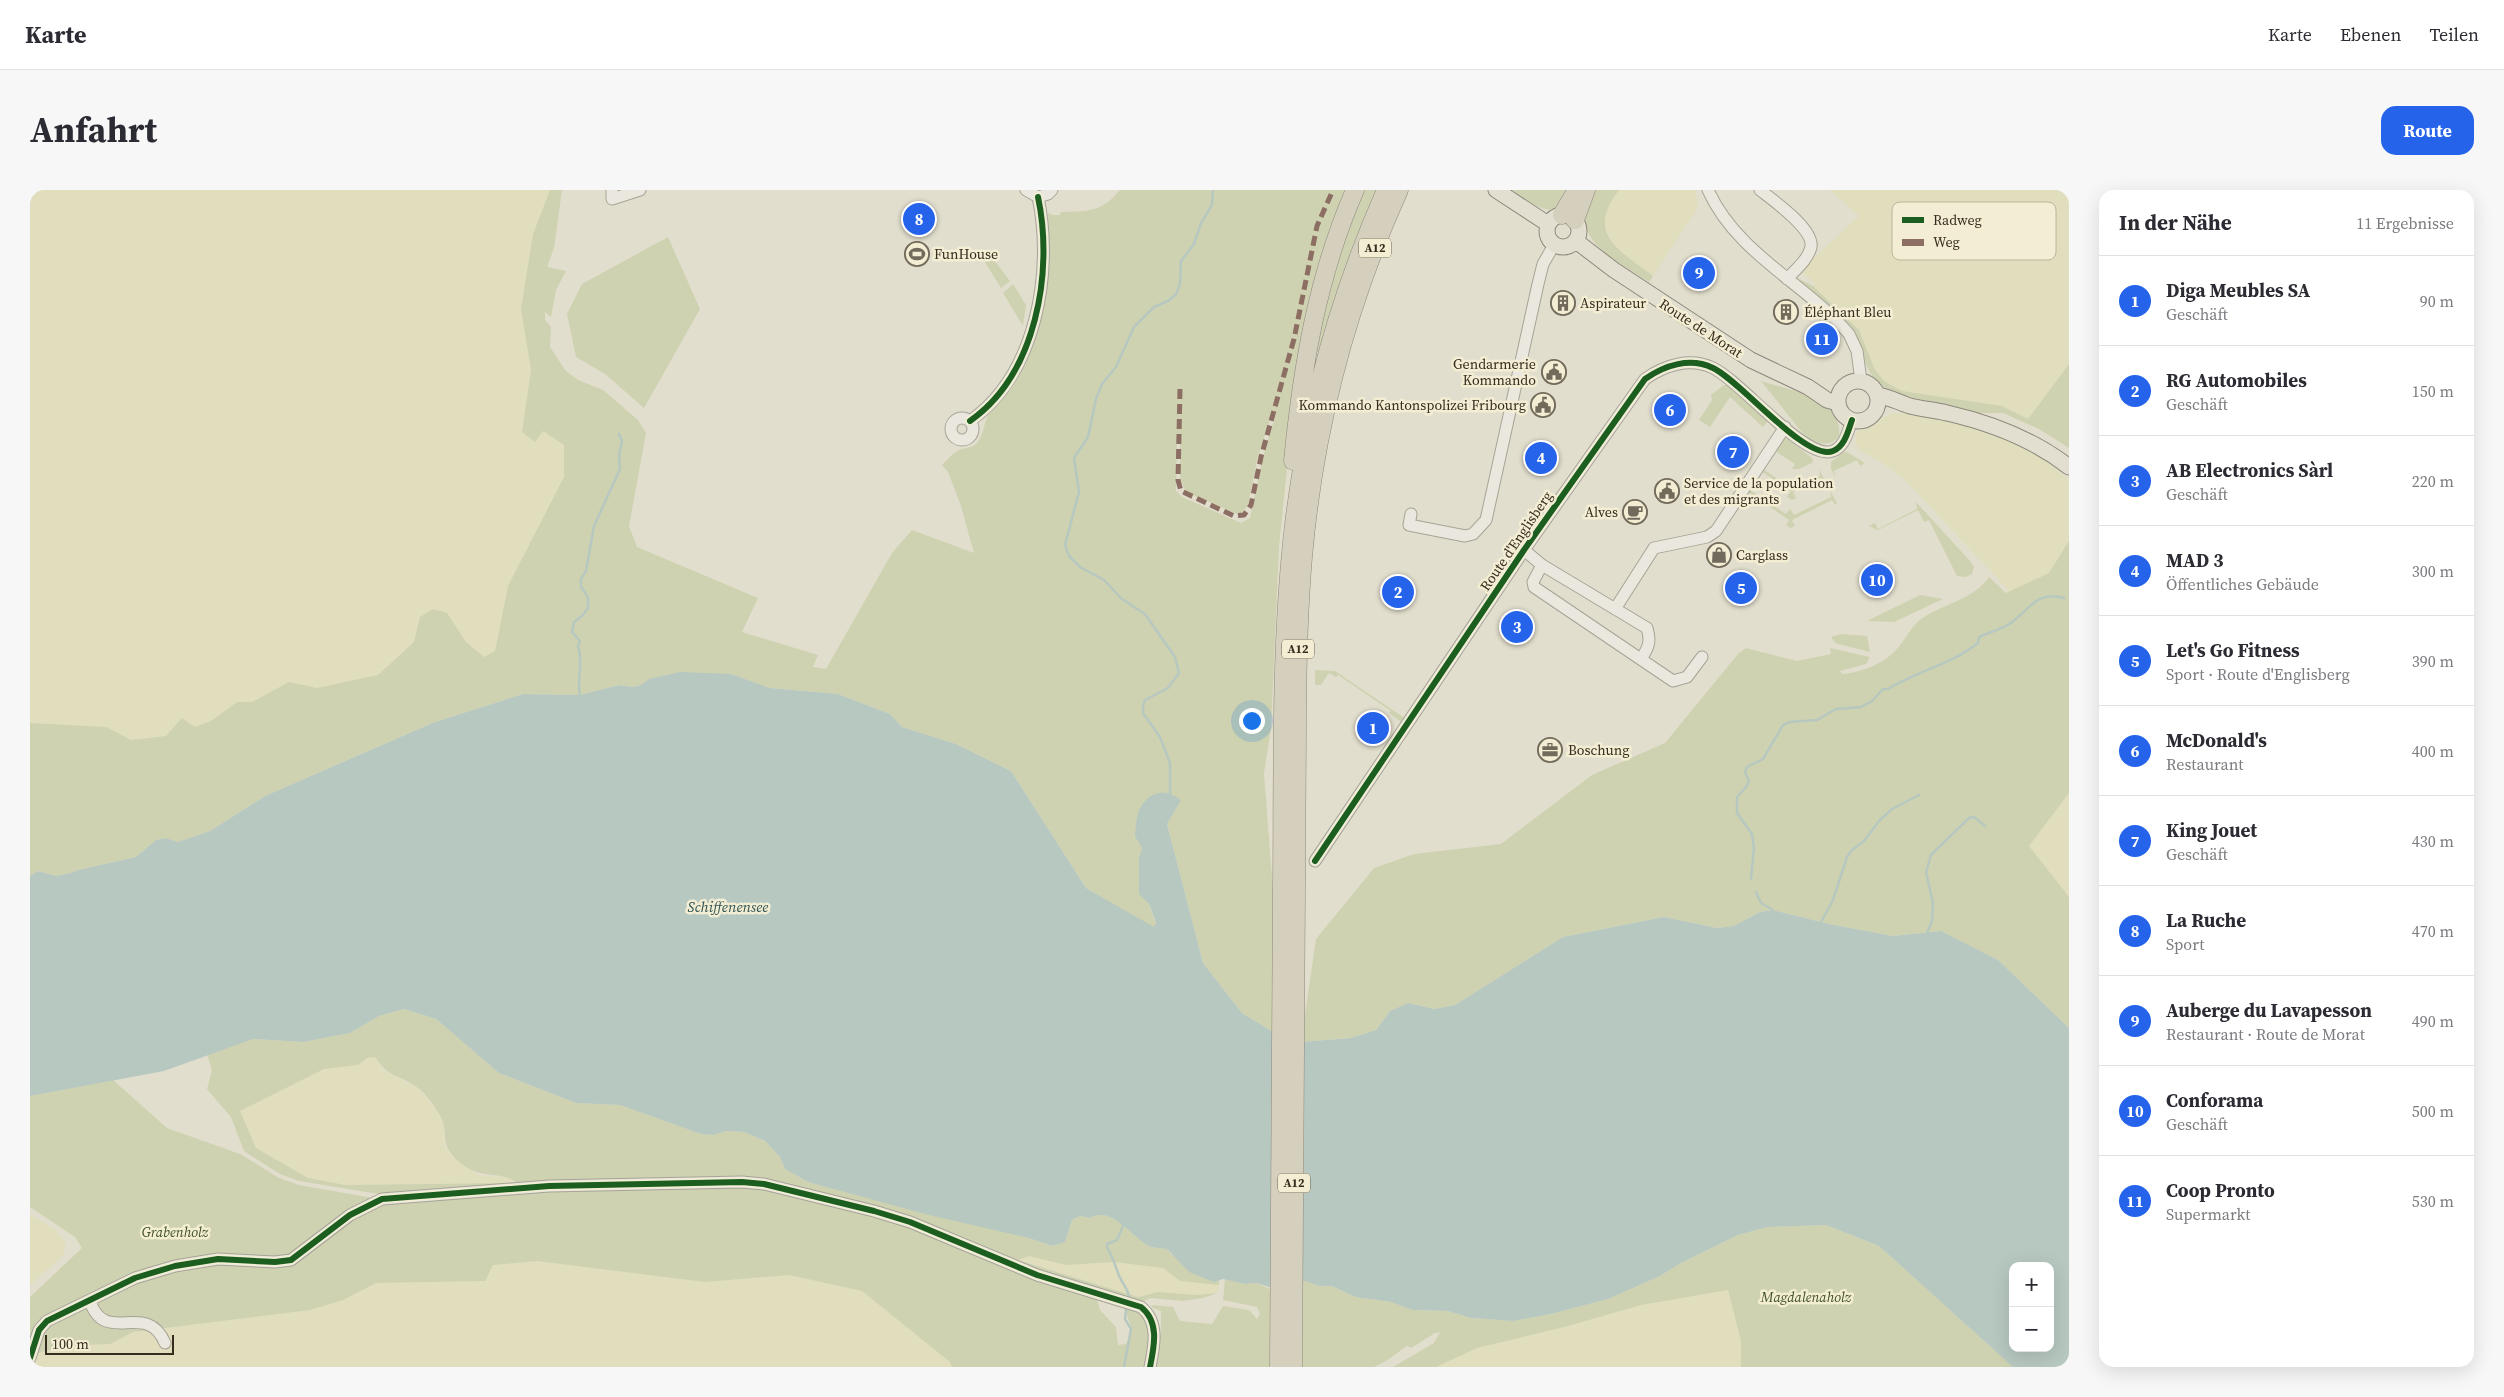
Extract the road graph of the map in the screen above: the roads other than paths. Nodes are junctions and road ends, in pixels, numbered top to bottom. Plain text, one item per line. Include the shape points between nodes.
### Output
1 (612, 190) edge
2 (640, 190) edge
3 (1026, 190) edge
4 (1052, 190) edge
5 (1355, 190) edge
6 (1396, 190) edge
7 (1496, 190) edge
8 (1577, 190) edge
9 (1586, 190) edge
10 (1708, 190) edge
11 (1760, 190) edge
12 (1038, 197) junction
13 (1561, 220) junction
14 (1576, 241) junction
15 (1554, 245) junction
16 (1787, 279) junction
17 (1860, 381) junction
18 (1840, 397) junction
19 (1876, 402) junction
20 (1852, 420) junction
21 (970, 422) dead end
22 (1785, 428) junction
23 (2069, 467) edge
24 (1411, 514) dead end
25 (1524, 550) junction
26 (1542, 565) junction
27 (1288, 600) junction
28 (1615, 609) junction
29 (1702, 657) dead end
30 (1641, 658) junction
31 (1315, 861) dead end
32 (1288, 999) junction
33 (90, 1300) junction
34 (165, 1343) dead end
35 (30, 1358) edge
36 (1150, 1367) edge
37 (1279, 1367) edge
38 (1293, 1367) edge

1 - 2 street via 612,199
3 - 12 street
4 - 12 street
5 - 27 highway via 1320,290 1304,368 1289,497
6 - 27 highway, A12 via 1352,275 1319,387 1297,502
6 - 32 highway, A12 via 1343,345 1324,420 1308,511 1298,640
7 - 13 main road
8 - 13 highway
9 - 13 highway
10 - 16 street via 1735,231
11 - 16 street via 1803,227 1810,240 1811,247 1806,257
12 - 21 street via 1044,252 1042,280 1028,341 1005,386
13 - 14 main road via 1579,230
13 - 15 main road via 1546,233
14 - 15 main road via 1563,247
14 - 18 main road, Route de Morat via 1614,270 1751,360 1808,387 1827,400
15 - 24 street via 1543,264 1538,284 1486,520 1473,534 1465,536 1409,525
16 - 17 street via 1849,334 1857,350
17 - 18 main road via 1849,383
17 - 19 main road via 1872,387
18 - 20 main road, Route de Morat via 1843,413
19 - 20 main road via 1864,420
19 - 23 main road via 1887,409 1909,406 1971,418 2008,431
20 - 22 street, Route d'Englisberg via 1842,443 1827,453 1804,444
22 - 25 street, Route d'Englisberg via 1728,377 1712,367 1684,364 1658,370 1633,393
22 - 28 street via 1716,531 1707,537 1654,548
25 - 26 street, Route d'Englisberg
25 - 31 street, Route d'Englisberg
26 - 28 street, Route d'Englisberg
26 - 30 street via 1534,586
27 - 32 highway, A12 via 1284,688
28 - 30 street, Route d'Englisberg via 1647,628 1650,638 1648,649
29 - 30 street via 1687,677 1673,681
32 - 37 highway, A12
32 - 38 highway, A12
33 - 34 street via 99,1318 109,1322 150,1324 158,1330
33 - 35 street via 47,1321 39,1330
33 - 36 street via 154,1271 197,1261 291,1260 350,1214 382,1199 548,1186 742,1182 764,1184 910,1222 1037,1275 1141,1307 1148,1312 1154,1327

